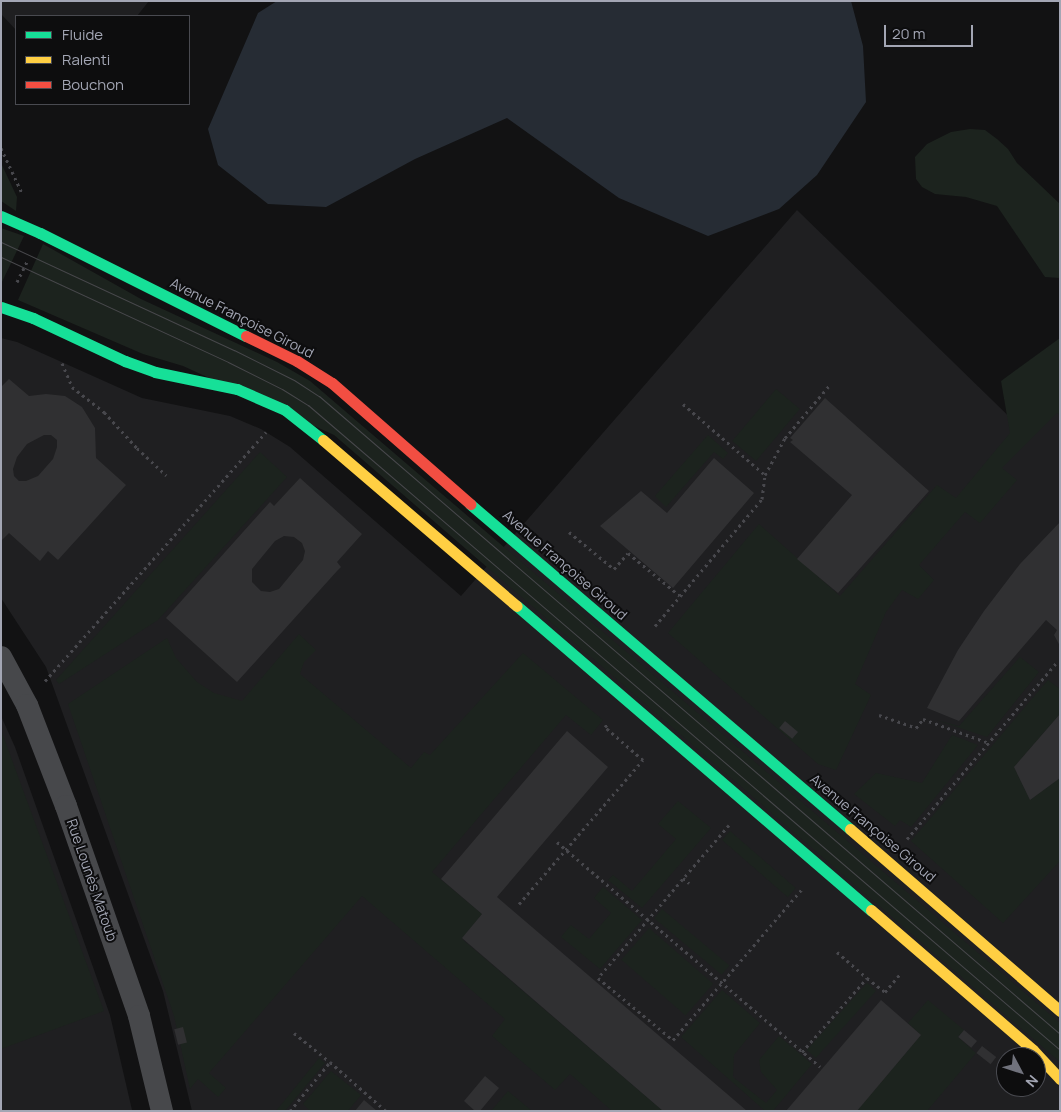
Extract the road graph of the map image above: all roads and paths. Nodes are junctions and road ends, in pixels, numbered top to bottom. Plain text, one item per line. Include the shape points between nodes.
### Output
1 (1, 148) edge
2 (23, 195) dead end
3 (1, 216) edge
4 (1, 307) edge
5 (68, 363) dead end
6 (829, 386) dead end
7 (683, 404) dead end
8 (262, 426) dead end
9 (268, 429) junction
10 (274, 433) dead end
11 (166, 474) dead end
12 (765, 475) junction
13 (570, 532) dead end
14 (680, 596) junction
15 (653, 628) dead end
16 (1, 657) edge
17 (1057, 662) dead end
18 (44, 681) dead end
19 (604, 714) dead end
20 (879, 715) dead end
21 (989, 743) junction
22 (738, 829) dead end
23 (558, 842) dead end
24 (903, 843) dead end
25 (566, 849) junction
26 (683, 878) junction
27 (797, 880) dead end
28 (689, 882) dead end
29 (804, 886) junction
30 (812, 893) dead end
31 (519, 904) dead end
32 (648, 919) junction
33 (837, 952) dead end
34 (898, 967) dead end
35 (867, 978) junction
36 (722, 983) junction
37 (1060, 1011) edge
38 (294, 1033) dead end
39 (802, 1052) junction
40 (330, 1062) junction
41 (820, 1066) dead end
42 (1060, 1079) edge
43 (162, 1111) edge
44 (290, 1111) edge
45 (386, 1111) edge

1 - 2 path
3 - 37 street, Avenue Françoise Giroud via 288,357 332,383
4 - 42 street via 147,369 237,389 285,410 307,426 1033,1050
5 - 11 path via 60,360 72,387 104,412
6 - 12 path via 785,438
7 - 12 path
8 - 9 path
9 - 10 path
9 - 18 path
12 - 14 path via 762,499
13 - 14 path via 614,569 628,553
14 - 15 path
16 - 43 street, Rue Lounès Matoub via 27,705 66,806 139,1016
17 - 21 path
19 - 25 path via 611,720 605,727 643,760
20 - 21 path via 916,728 923,719
21 - 24 path
22 - 26 path via 731,823
23 - 25 path
25 - 31 path
25 - 32 path
26 - 28 path
26 - 32 path
27 - 29 path
29 - 30 path
29 - 36 path
32 - 36 path
32 - 36 path via 598,978 672,1040
33 - 35 path
34 - 35 path via 903,972 885,992
35 - 39 path
36 - 39 path
38 - 40 path
39 - 41 path
40 - 44 path
40 - 45 path

